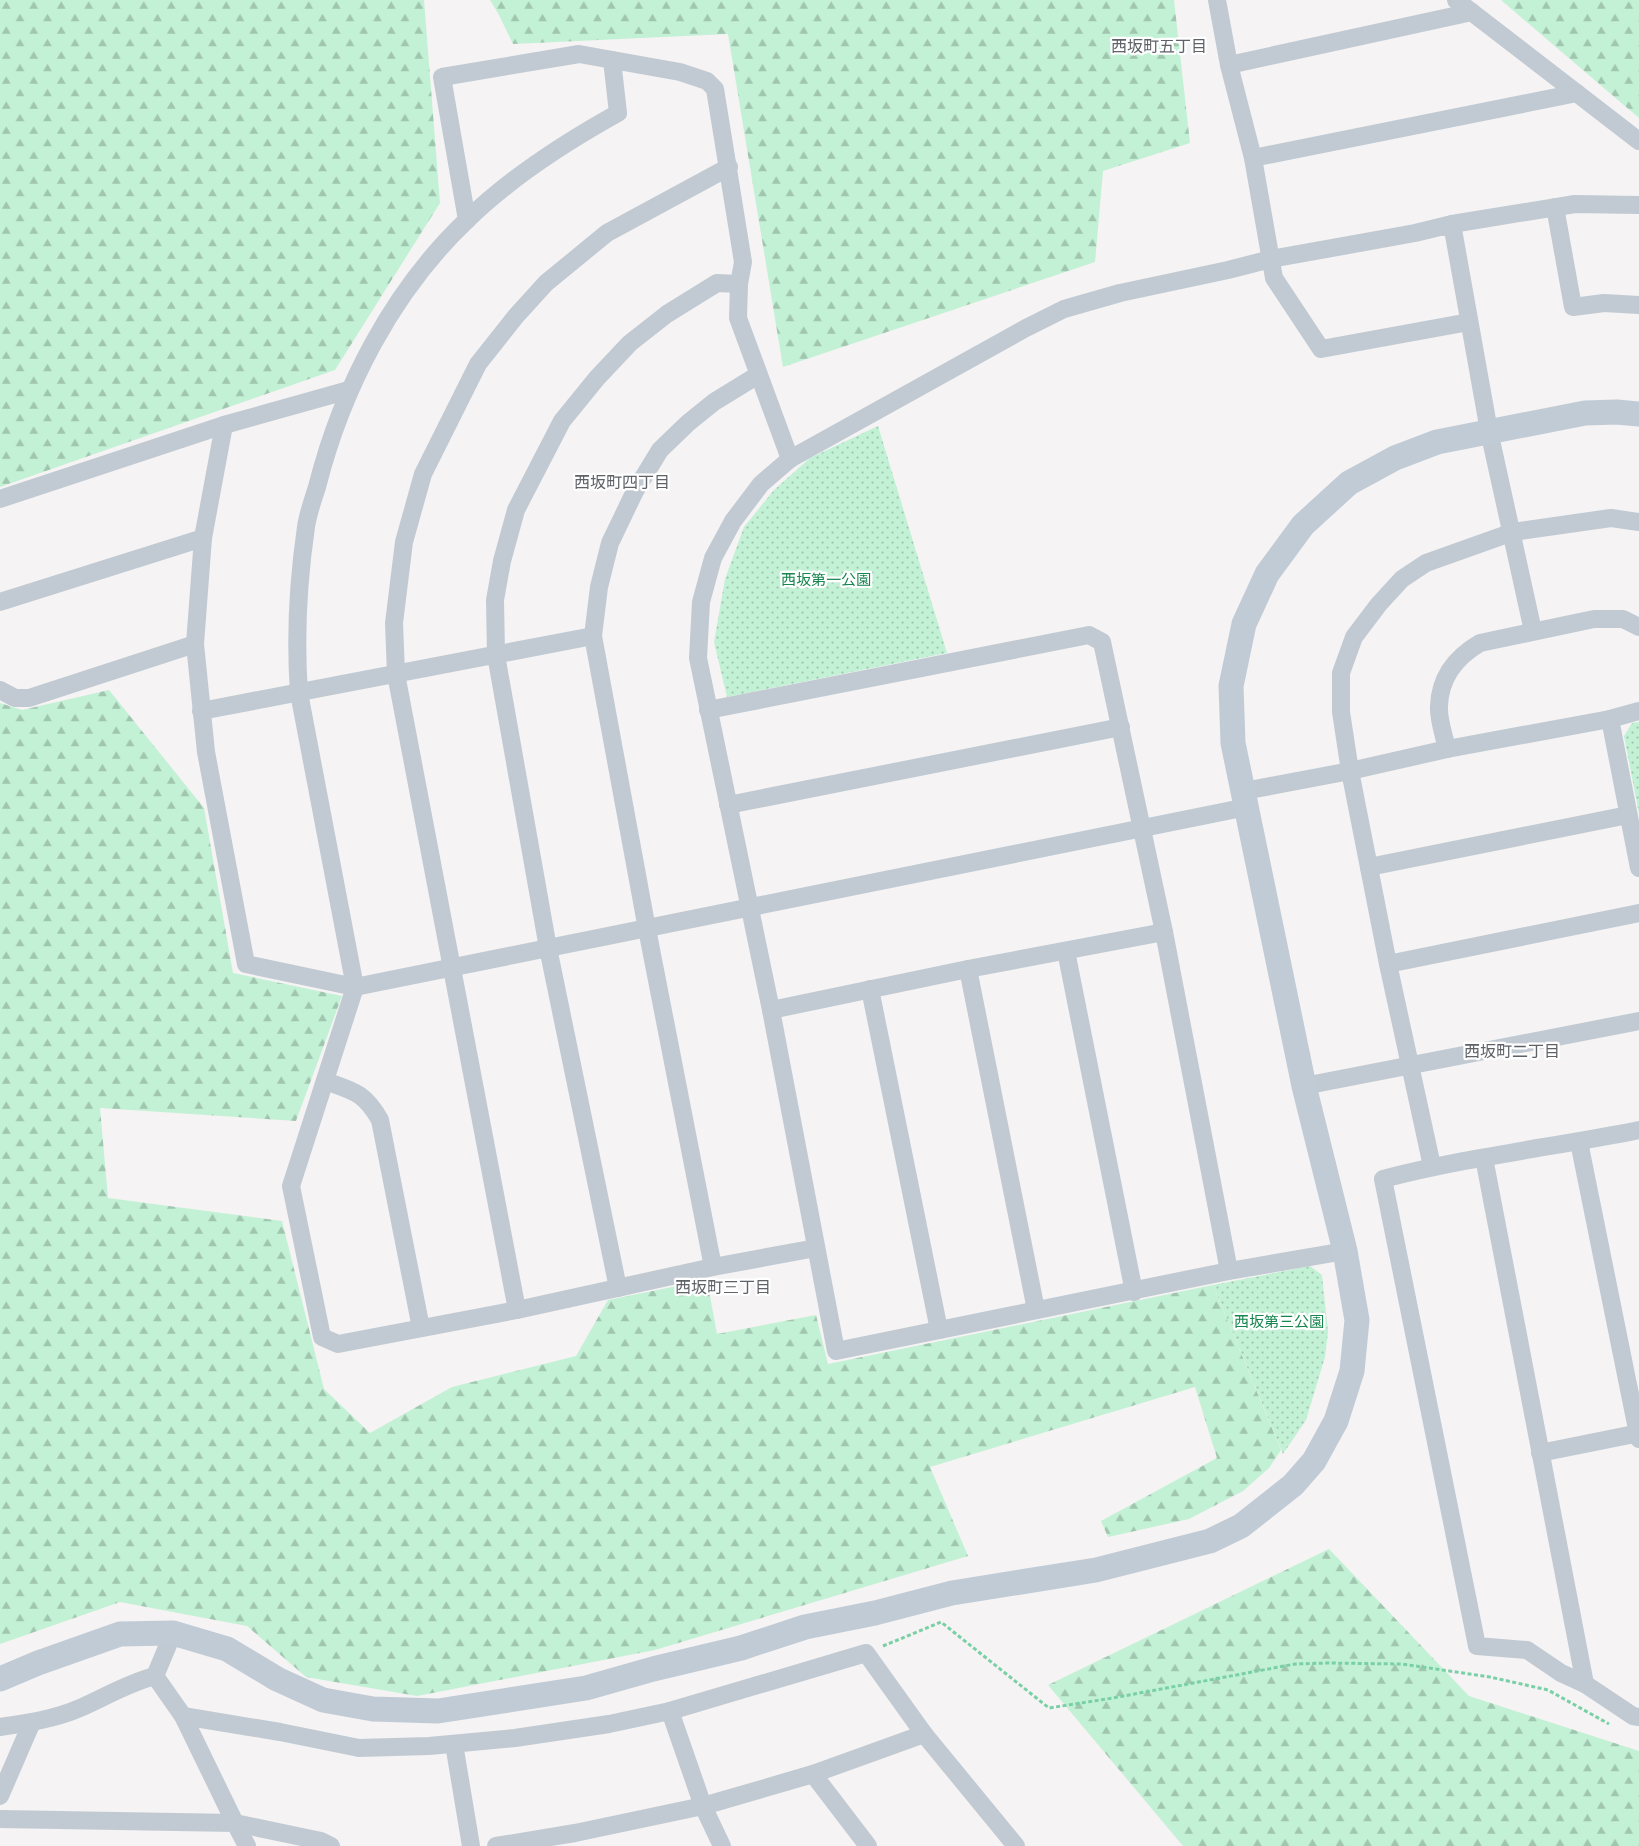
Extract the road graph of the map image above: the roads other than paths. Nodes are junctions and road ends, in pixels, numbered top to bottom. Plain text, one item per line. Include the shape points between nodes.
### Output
1 (1217, 0) edge
2 (1456, 0) edge
3 (1472, 12) junction
4 (612, 60) junction
5 (1230, 65) junction
6 (1577, 93) junction
7 (1639, 141) edge
8 (1253, 158) junction
9 (729, 167) junction
10 (1639, 205) edge
11 (1555, 207) junction
12 (467, 220) junction
13 (1452, 224) junction
14 (1271, 259) junction
15 (739, 284) junction
16 (1639, 305) edge
17 (1469, 322) junction
18 (758, 374) junction
19 (349, 390) junction
20 (1639, 414) edge
21 (224, 425) junction
22 (1489, 431) junction
23 (790, 458) junction
24 (0, 499) edge
25 (1639, 522) edge
26 (1512, 532) junction
27 (203, 538) junction
28 (0, 602) edge
29 (1639, 628) edge
30 (1533, 630) junction
31 (593, 636) junction
32 (195, 644) junction
33 (496, 655) junction
34 (396, 674) junction
35 (0, 690) edge
36 (298, 693) junction
37 (708, 710) junction
38 (201, 712) junction
39 (1639, 712) edge
40 (1610, 719) junction
41 (1121, 727) junction
42 (1447, 748) junction
43 (1350, 771) junction
44 (1246, 799) junction
45 (728, 805) junction
46 (1628, 814) junction
47 (1143, 828) junction
48 (1369, 867) junction
49 (1639, 868) edge
50 (750, 908) junction
51 (1639, 913) edge
52 (647, 929) junction
53 (1164, 932) junction
54 (548, 948) junction
55 (1066, 951) junction
56 (1388, 964) junction
57 (451, 968) junction
58 (968, 969) junction
59 (355, 988) junction
60 (870, 989) junction
61 (772, 1010) junction
62 (1639, 1021) edge
63 (1410, 1065) junction
64 (325, 1081) junction
65 (1304, 1086) junction
66 (1639, 1130) edge
67 (1579, 1142) junction
68 (1484, 1158) junction
69 (1432, 1166) junction
70 (816, 1248) junction
71 (1345, 1251) junction
72 (713, 1267) junction
73 (1229, 1271) junction
74 (618, 1288) junction
75 (1134, 1292) junction
76 (517, 1310) junction
77 (1036, 1310) junction
78 (421, 1328) junction
79 (939, 1330) junction
80 (1639, 1435) edge
81 (1540, 1453) junction
82 (173, 1633) junction
83 (155, 1676) junction
84 (0, 1679) edge
85 (1585, 1684) junction
86 (670, 1711) junction
87 (183, 1716) junction
88 (1639, 1716) edge
89 (32, 1722) junction
90 (0, 1726) edge
91 (924, 1734) junction
92 (454, 1744) junction
93 (813, 1774) junction
94 (0, 1796) edge
95 (703, 1806) junction
96 (0, 1819) edge
97 (236, 1823) junction
98 (247, 1846) edge
99 (331, 1846) edge
100 (471, 1846) edge
101 (496, 1846) edge
102 (722, 1846) edge
103 (868, 1846) edge
104 (1016, 1846) edge

1 - 5 street
2 - 3 street
3 - 5 street
3 - 6 street
4 - 9 street via 680,72 707,81 715,89
4 - 12 street via 618,113 558,148
4 - 12 street via 579,54 442,77
5 - 8 street
6 - 7 street
6 - 8 street
8 - 14 street
9 - 15 street via 743,262
9 - 34 street via 607,233 546,283 478,364 423,474 404,542 394,623
10 - 11 street via 1575,204
11 - 13 street
11 - 16 street via 1572,307 1604,303
12 - 19 street via 433,256 398,304
13 - 14 street
13 - 17 street
14 - 17 street via 1274,278 1321,349
14 - 23 street via 1064,309
15 - 18 street via 738,318
15 - 33 street via 717,283 667,314 630,343 562,421 516,510 502,561 496,600
17 - 22 street
18 - 23 street
18 - 31 street via 714,402 660,450 635,491 610,543 599,587
19 - 21 street
19 - 36 street via 325,453 307,525 298,603
20 - 22 street via 1585,413
21 - 24 street
21 - 27 street
22 - 26 street
22 - 44 street via 1437,442 1394,458 1348,483 1303,525 1267,574 1244,624 1231,686 1233,743
23 - 37 street via 761,484 733,521 713,558 701,602 698,658
25 - 26 street via 1611,518
26 - 30 street
26 - 43 street via 1440,557 1402,578 1354,637 1341,673 1340,712
27 - 28 street
27 - 32 street
29 - 30 street via 1623,619 1594,619
30 - 42 street via 1480,643 1455,662 1447,674 1439,707
31 - 33 street
31 - 52 street
32 - 35 street via 30,698 15,698
32 - 38 street
33 - 34 street
33 - 54 street
34 - 36 street
34 - 57 street
36 - 38 street
36 - 59 street
37 - 41 street via 1090,635 1102,642
37 - 45 street
38 - 59 street via 246,964
39 - 40 street
40 - 42 street
40 - 46 street
41 - 45 street
41 - 47 street
42 - 43 street
43 - 44 street
43 - 48 street
44 - 47 street
44 - 65 street
45 - 50 street
46 - 48 street
46 - 49 street
47 - 50 street
47 - 53 street
48 - 56 street
50 - 52 street
50 - 61 street
51 - 56 street
52 - 54 street
52 - 72 street
53 - 55 street
53 - 73 street
54 - 57 street
54 - 74 street
55 - 58 street
55 - 75 street
56 - 63 street
57 - 59 street
57 - 76 street
58 - 60 street
58 - 77 street
59 - 64 street
60 - 61 street
60 - 79 street
61 - 70 street
62 - 63 street
63 - 65 street
63 - 69 street
64 - 78 street via 358,1093 380,1120
64 - 78 street via 291,1186 322,1337 338,1344
65 - 71 street
66 - 67 street
67 - 68 street
67 - 80 street
68 - 69 street
68 - 81 street
69 - 85 street via 1384,1179 1477,1646 1527,1650 1561,1673
70 - 72 street
70 - 79 street via 836,1351
71 - 73 street
71 - 82 street via 1357,1320 1352,1371 1336,1421 1314,1461 1293,1485 1241,1526 1210,1542 1096,1570 952,1593 805,1627 741,1648 586,1688 438,1711 373,1709 323,1700 277,1680 227,1649
72 - 74 street
73 - 75 street
74 - 76 street
75 - 77 street
76 - 78 street
77 - 79 street
80 - 81 street
81 - 85 street
82 - 83 street
82 - 84 street via 120,1634
83 - 87 street
83 - 89 street via 137,1680 78,1709
85 - 88 street via 1633,1716
86 - 91 street via 866,1653
86 - 92 street via 609,1724
86 - 95 street
87 - 92 street via 359,1748
87 - 97 street
89 - 90 street
89 - 94 street
91 - 93 street
91 - 104 street
92 - 100 street
93 - 95 street
93 - 103 street
95 - 101 street
95 - 102 street
96 - 97 street
97 - 98 street
97 - 99 street

